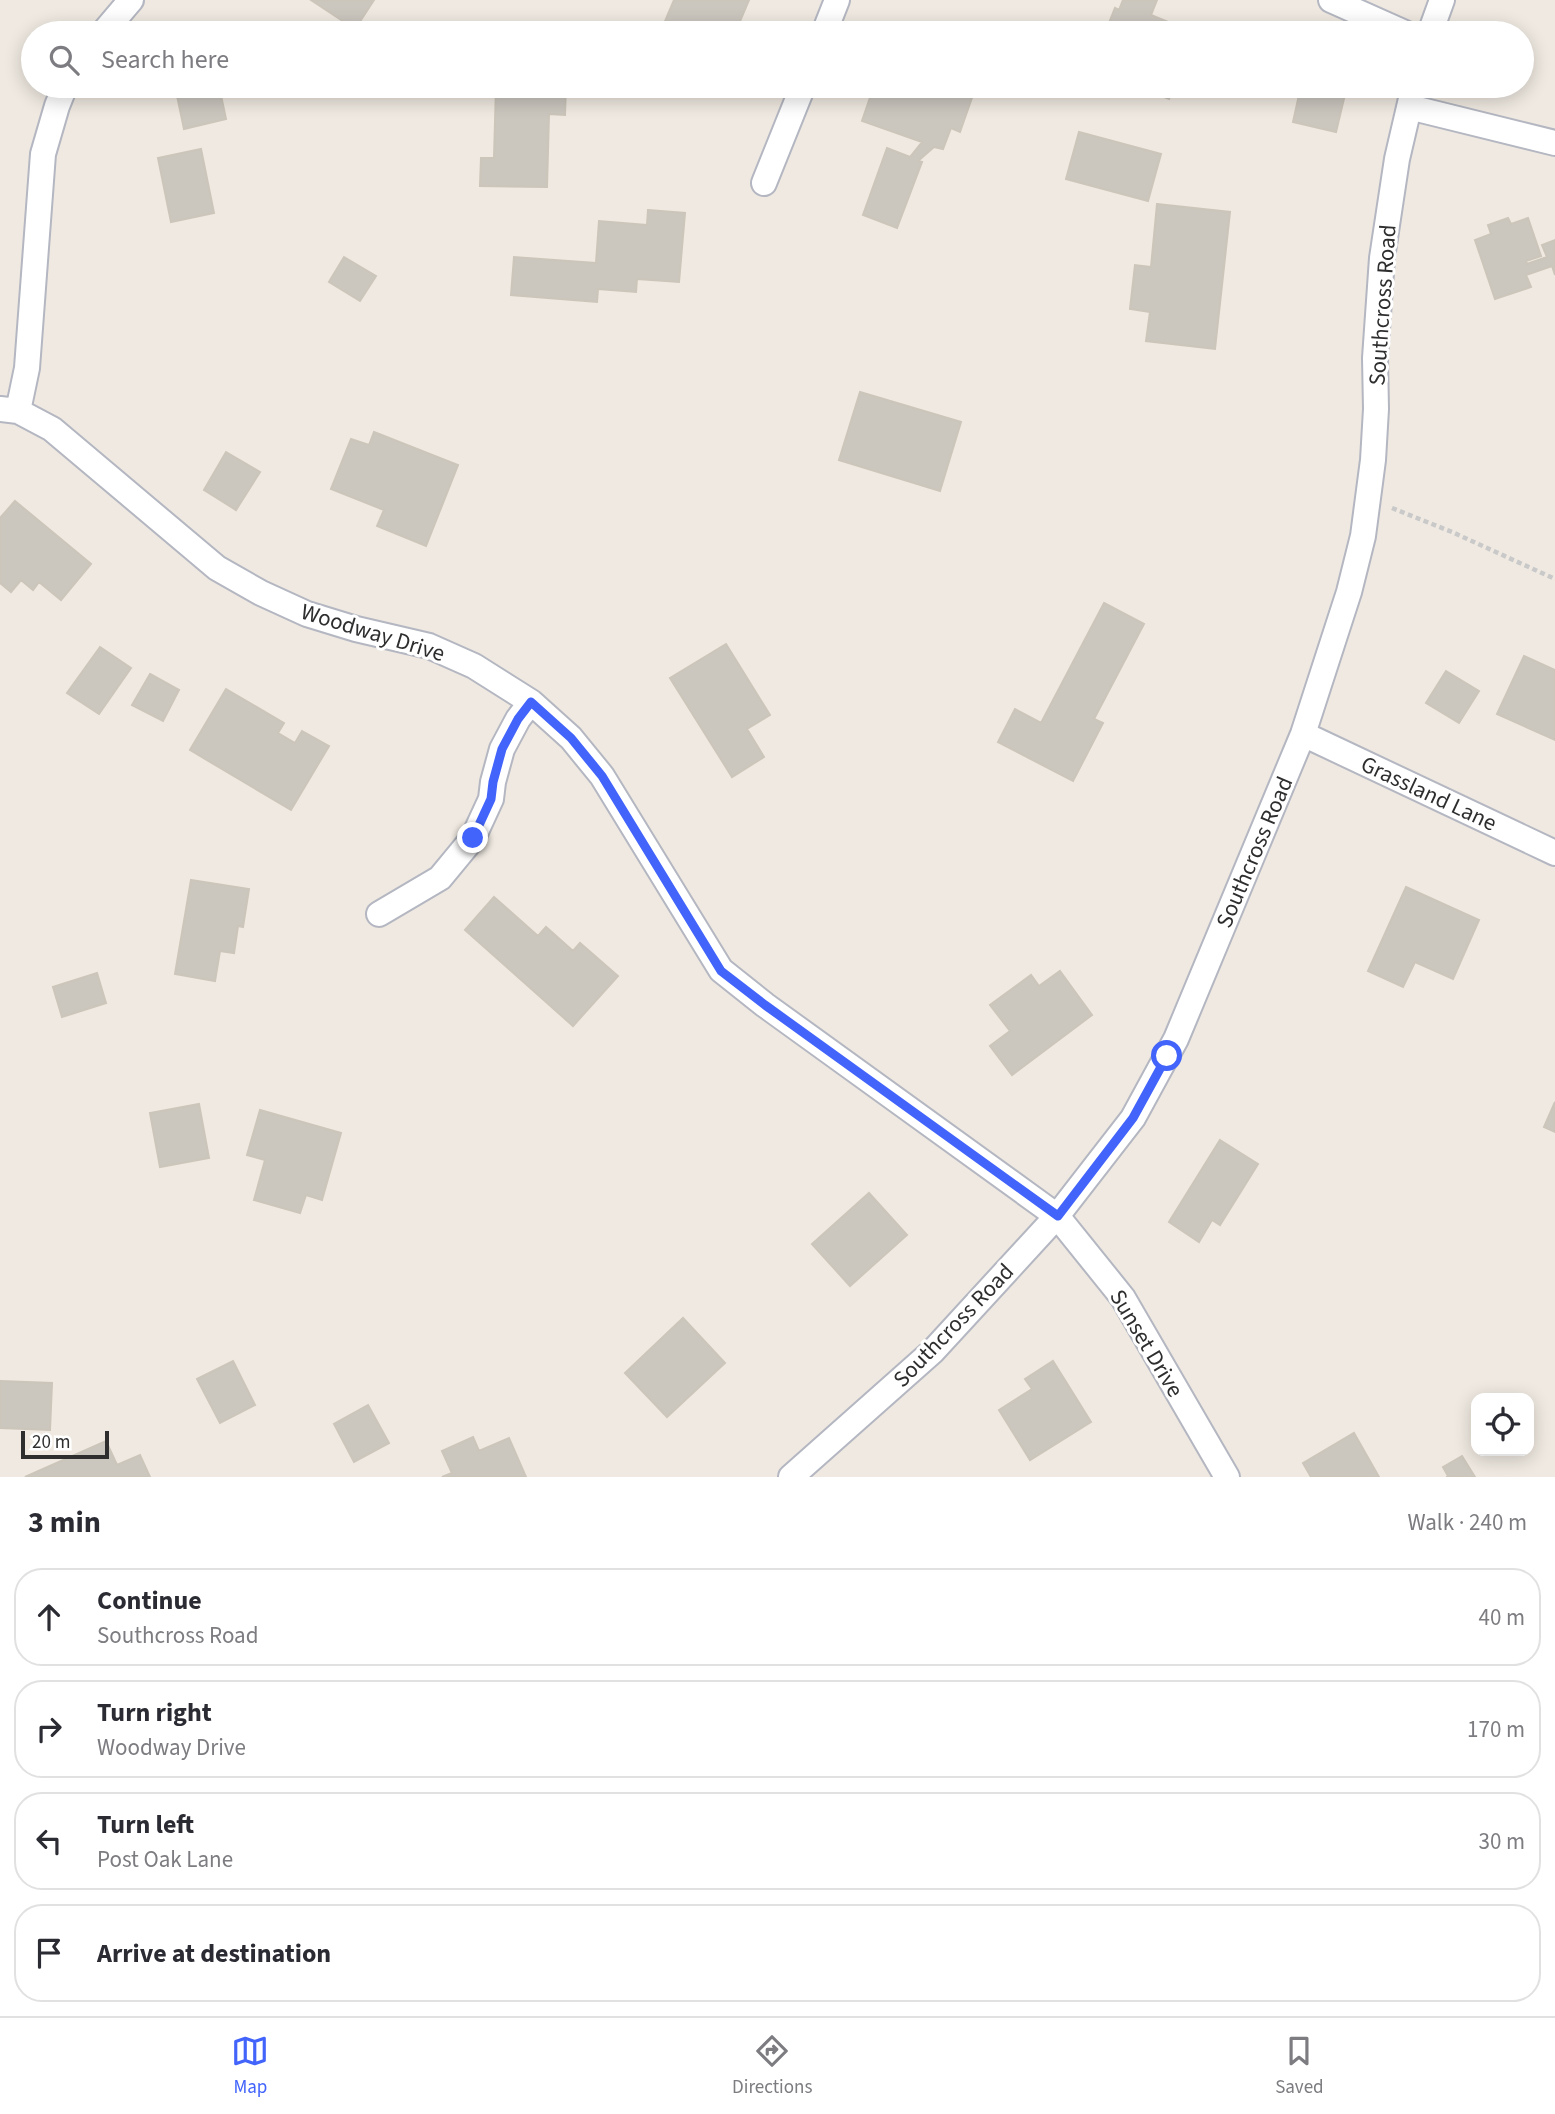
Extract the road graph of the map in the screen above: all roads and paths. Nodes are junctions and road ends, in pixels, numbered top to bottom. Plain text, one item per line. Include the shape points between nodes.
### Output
1 (131, 0) edge
2 (837, 0) edge
3 (1331, 0) edge
4 (1442, 0) edge
5 (113, 21) edge
6 (829, 21) edge
7 (1378, 21) edge
8 (1434, 21) edge
9 (60, 98) edge
10 (798, 98) edge
11 (1412, 98) edge
12 (1415, 98) edge
13 (1555, 143) edge
14 (764, 183) dead end
15 (9, 410) edge
16 (1368, 498) junction
17 (1555, 579) edge
18 (531, 702) junction
19 (1303, 734) junction
20 (1555, 853) edge
21 (379, 914) dead end
22 (1058, 1216) junction
23 (791, 1477) edge
24 (1227, 1477) edge

1 - 5 street
2 - 6 street
3 - 7 street
4 - 8 street
9 - 15 street, Woodway Drive via 44,154 27,368
10 - 14 street
11 - 16 street, Southcross Road via 1382,258
12 - 13 street
15 - 18 street, Woodway Drive via 52,429 217,568 261,593 320,618 429,646 474,666
16 - 17 path
16 - 19 street, Southcross Road via 1344,610
18 - 21 street via 502,749 491,799 473,838 440,878
18 - 22 street, Woodway Drive via 571,738 602,776 721,971
19 - 20 street, Grassland Lane
19 - 22 street, Southcross Road via 1176,1039 1133,1118
22 - 23 street, Southcross Road via 933,1351
22 - 24 street, Sunset Drive via 1123,1298

